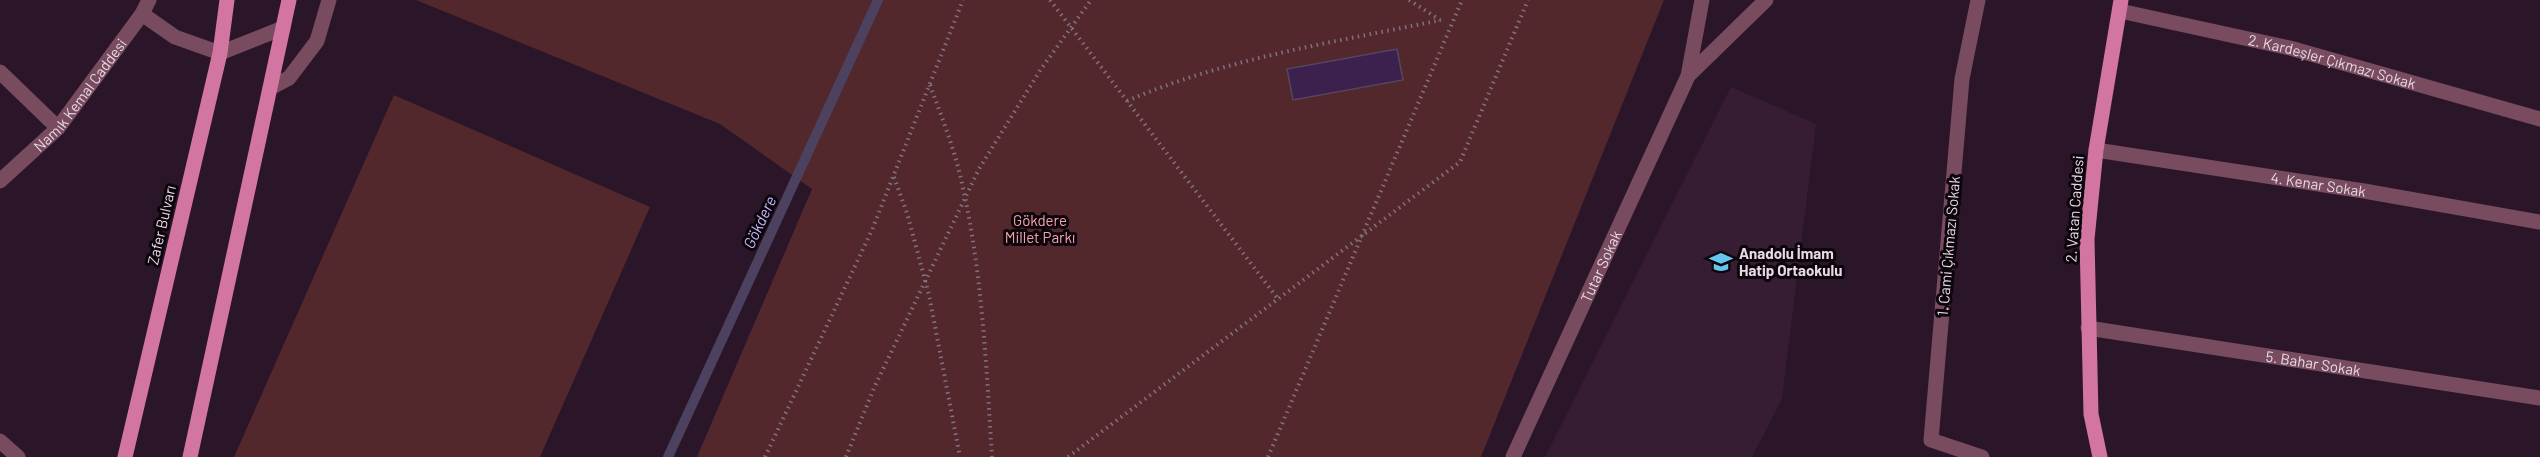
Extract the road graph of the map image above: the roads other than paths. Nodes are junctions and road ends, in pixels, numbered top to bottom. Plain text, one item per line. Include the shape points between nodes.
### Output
1 (149, 0) edge
2 (227, 0) edge
3 (289, 0) edge
4 (329, 0) edge
5 (1702, 0) edge
6 (1766, 0) edge
7 (1978, 0) edge
8 (2120, 6) edge
9 (142, 14) junction
10 (283, 28) junction
11 (220, 53) junction
12 (0, 72) edge
13 (1688, 76) junction
14 (270, 88) junction
15 (2540, 119) edge
16 (58, 128) junction
17 (2096, 150) junction
18 (0, 181) edge
19 (2540, 222) edge
20 (2088, 328) junction
21 (2540, 398) edge
22 (0, 441) edge
23 (15, 456) edge
24 (125, 457) edge
25 (190, 457) edge
26 (1513, 457) edge
27 (1982, 457) edge
28 (2100, 457) edge

1 - 9 street, Namık Kemal Caddesi
2 - 11 main road, Zafer Bulvarı
3 - 10 main road
4 - 14 street via 317,41 289,78
5 - 13 street
6 - 13 street
7 - 27 street, 1. Cami Çıkmazı Sokak via 1962,79 1931,440
8 - 15 street, 2. Kardeşler Çıkmazı Sokak via 2290,48
8 - 17 main road, 2. Vatan Caddesi
9 - 11 street via 175,37
9 - 16 street, Namık Kemal Caddesi
10 - 11 street
10 - 14 main road
11 - 24 main road, Zafer Bulvarı
12 - 16 street
13 - 26 street, Tutar Sokak
14 - 25 main road
16 - 18 street, Namık Kemal Caddesi
17 - 19 street, 4. Kenar Sokak
17 - 20 main road, 2. Vatan Caddesi via 2087,239
20 - 21 street, 5. Bahar Sokak
20 - 28 main road, 2. Vatan Caddesi via 2091,414
22 - 23 street

